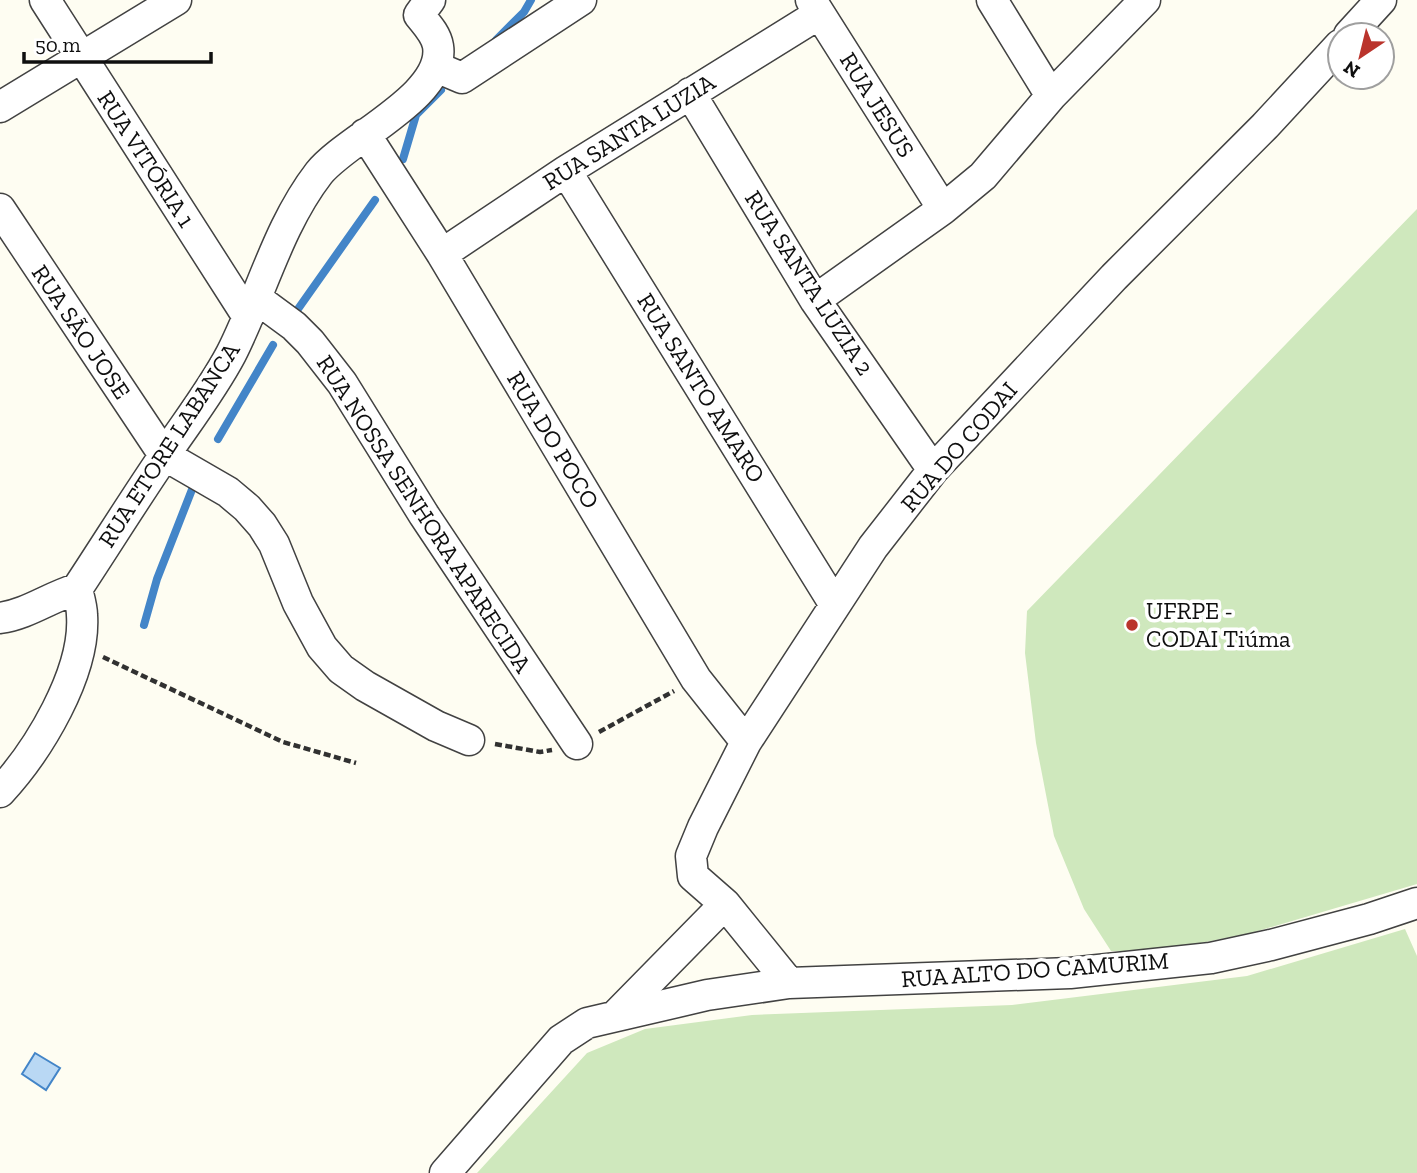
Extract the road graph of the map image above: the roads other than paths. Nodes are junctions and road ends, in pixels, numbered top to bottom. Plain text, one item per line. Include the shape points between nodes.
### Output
1 (45, 0) edge
2 (176, 0) edge
3 (582, 0) edge
4 (992, 0) edge
5 (1145, 0) edge
6 (1381, 0) edge
7 (419, 5) edge
8 (815, 7) edge
9 (1362, 21) edge
10 (81, 58) junction
11 (1326, 60) edge
12 (436, 67) junction
13 (690, 93) junction
14 (1051, 96) junction
15 (0, 107) edge
16 (365, 134) junction
17 (566, 171) junction
18 (0, 209) edge
19 (943, 209) junction
20 (442, 254) junction
21 (815, 300) junction
22 (252, 308) junction
23 (164, 455) junction
24 (933, 470) junction
25 (77, 589) junction
26 (835, 605) junction
27 (0, 618) edge
28 (469, 740) dead end
29 (746, 742) junction
30 (577, 744) dead end
31 (0, 792) edge
32 (1417, 903) edge
33 (725, 904) junction
34 (789, 983) junction
35 (617, 1014) junction
36 (445, 1173) edge

1 - 10 street, RUA VITÓRIA 1
2 - 10 street
3 - 12 street via 462,78
4 - 14 street
5 - 14 street
6 - 9 street
7 - 12 street via 438,45
8 - 13 street, RUA SANTA LUZIA
8 - 19 street, RUA JESUS
10 - 15 street
10 - 22 street, RUA VITÓRIA 1
11 - 24 street, RUA DO CODAI
12 - 16 street, RUA ETORE LABANCA via 421,89
13 - 17 street, RUA SANTA LUZIA
13 - 21 street, RUA SANTA LUZIA 2
14 - 19 street via 983,176
16 - 20 street, RUA DO POCO
16 - 22 street, RUA ETORE LABANCA via 338,153 307,191
17 - 20 street, RUA SANTA LUZIA
17 - 26 street, RUA SANTO AMARO
18 - 23 street, RUA SÃO JOSE
19 - 21 street
20 - 29 street, RUA DO POCO via 696,679
21 - 24 street, RUA SANTA LUZIA 2
22 - 23 street, RUA ETORE LABANCA via 214,385
22 - 30 street, RUA NOSSA SENHORA APARECIDA via 294,326 342,383
23 - 25 street, RUA ETORE LABANCA
23 - 28 street via 228,492 262,525 322,647 341,669
24 - 26 street, RUA DO CODAI
25 - 27 street via 32,610
25 - 31 street via 82,616 70,681 38,742
26 - 29 street, RUA DO CODAI
29 - 33 street, RUA DO CODAI via 691,856 693,876
32 - 34 street, RUA ALTO DO CAMURIM via 1211,958 1070,973
33 - 34 street
33 - 35 street
34 - 35 street, RUA ALTO DO CAMURIM
35 - 36 street, RUA ALTO DO CAMURIM via 587,1023 561,1040

